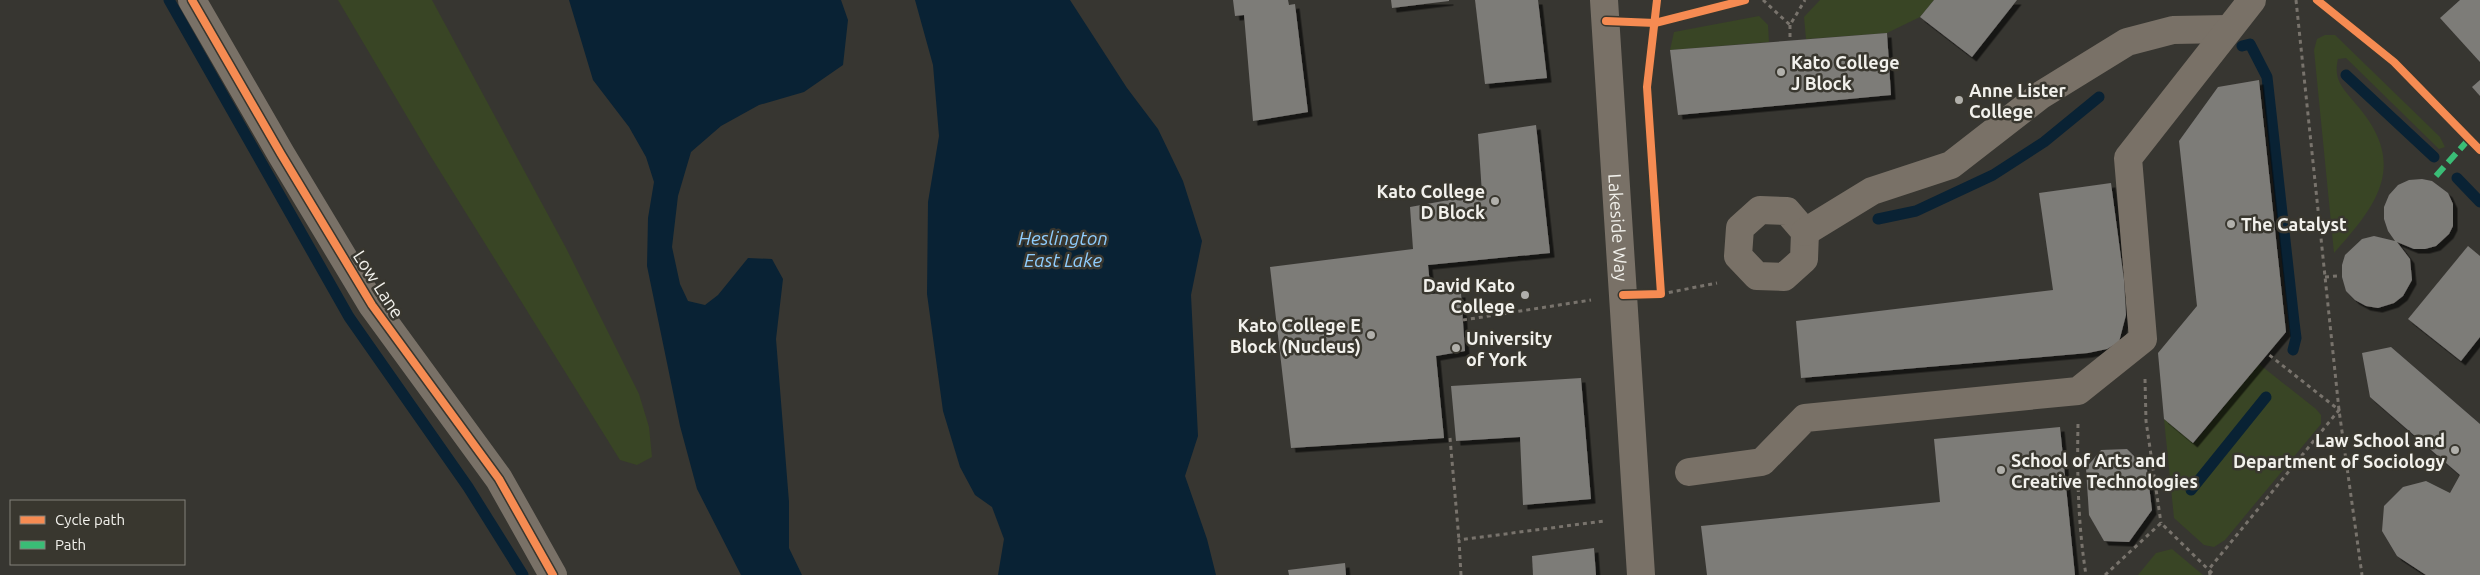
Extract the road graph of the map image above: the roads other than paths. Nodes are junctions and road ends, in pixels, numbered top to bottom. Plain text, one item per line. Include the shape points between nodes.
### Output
1 (192, 0) edge
2 (1604, 0) edge
3 (2252, 0) edge
4 (2228, 29) junction
5 (1805, 232) junction
6 (1689, 472) dead end
7 (553, 575) edge
8 (1641, 575) edge

1 - 7 street, Low Lane via 372,305 499,479
2 - 8 street, Lakeside Way
3 - 4 street
4 - 5 street via 2173,30 2127,42 2041,95 1951,165 1872,191
4 - 6 street via 2128,158 2143,339 2078,391 1805,418 1762,462
5 - 5 street via 1804,259 1784,277 1757,276 1738,256 1740,228 1760,210 1787,211

